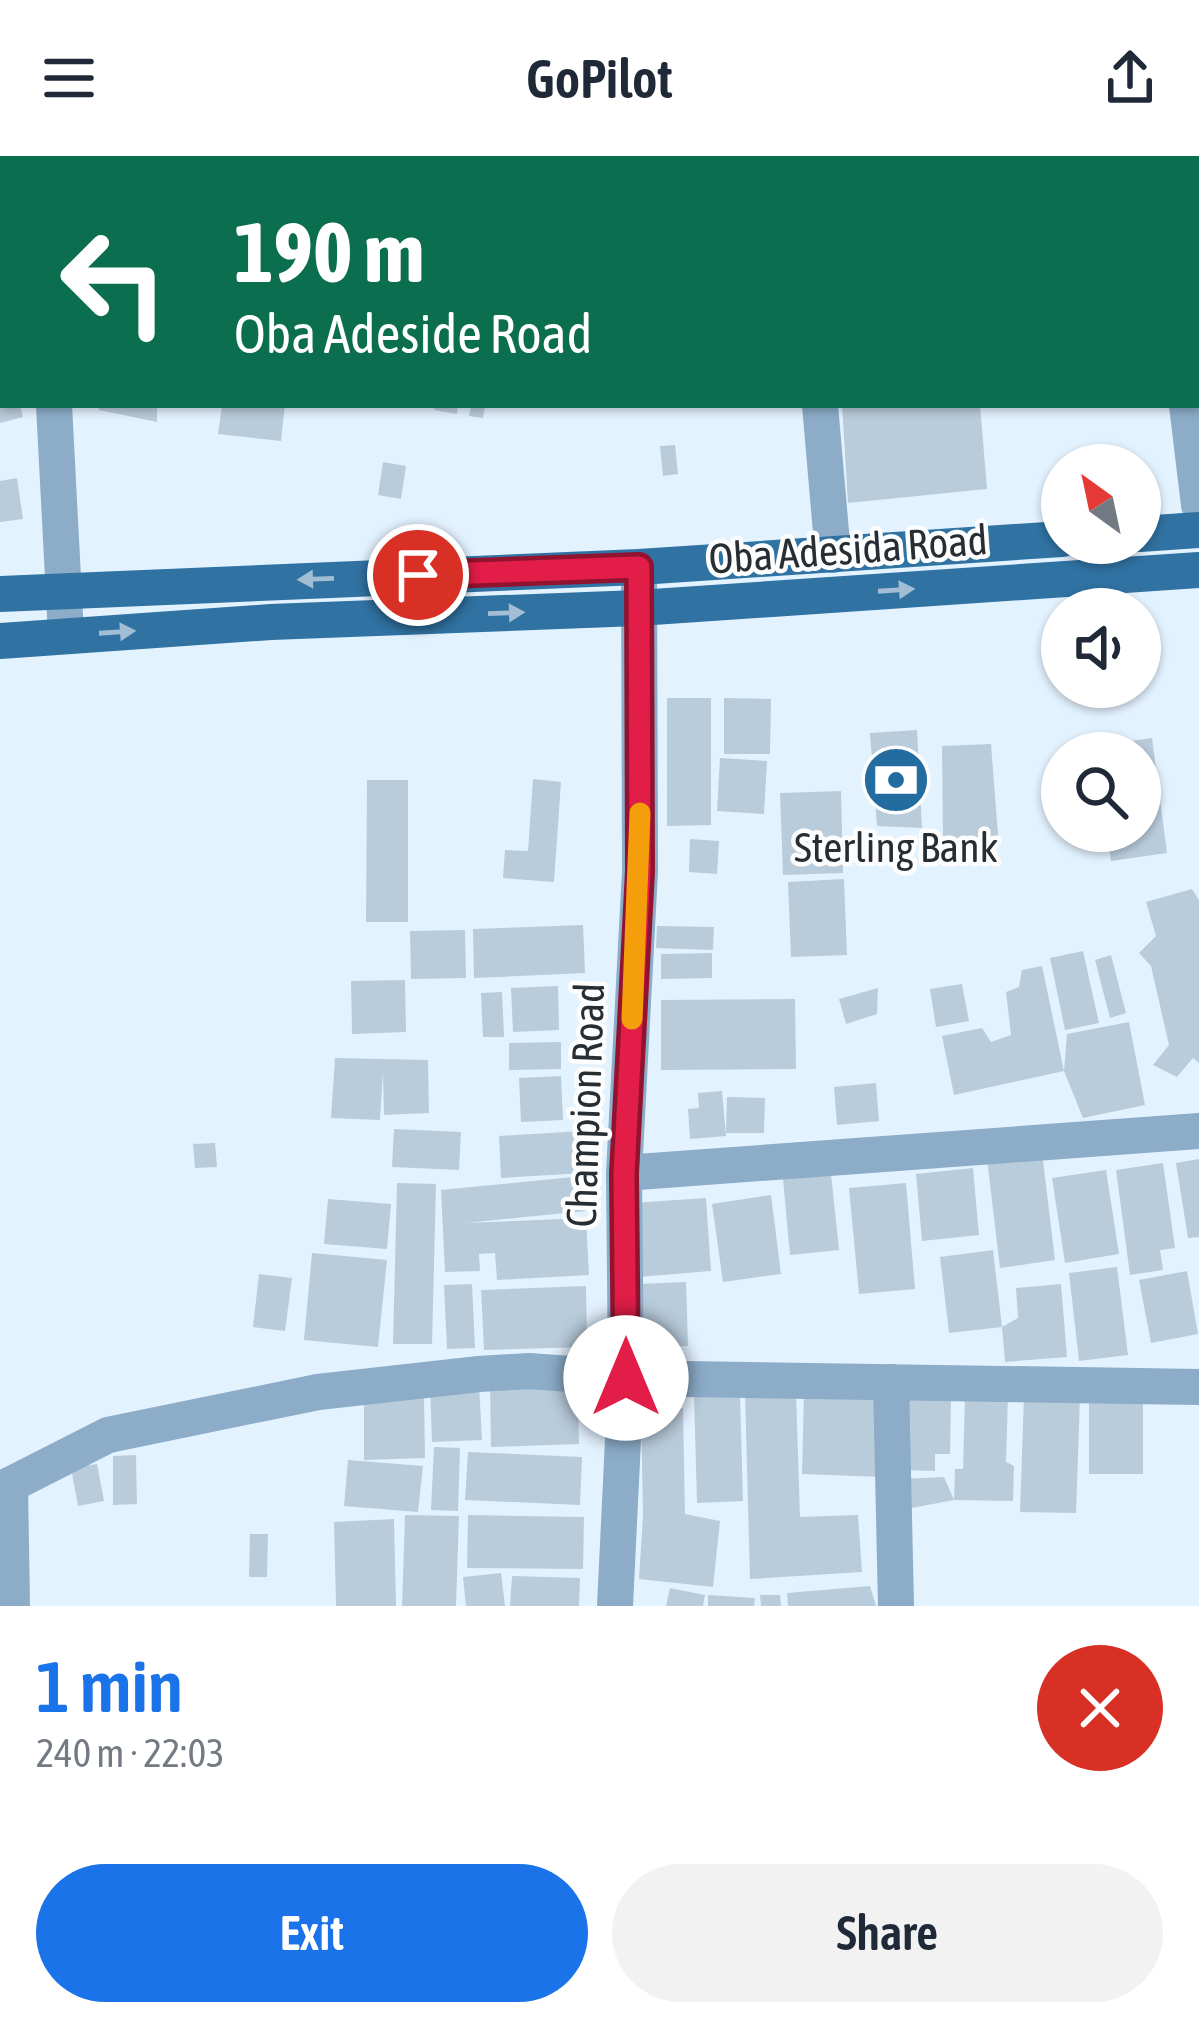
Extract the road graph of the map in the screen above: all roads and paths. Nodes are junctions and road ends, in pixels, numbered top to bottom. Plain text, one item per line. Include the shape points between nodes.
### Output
1 (54, 408) edge
2 (820, 408) edge
3 (1187, 408) edge
4 (1199, 505) edge
5 (1199, 530) edge
6 (1161, 533) edge
7 (1041, 540) edge
8 (833, 555) junction
9 (639, 567) junction
10 (1199, 570) edge
11 (63, 589) junction
12 (0, 594) edge
13 (638, 608) junction
14 (66, 635) junction
15 (0, 640) edge
16 (1199, 1131) edge
17 (624, 1173) junction
18 (626, 1378) junction
19 (892, 1382) junction
20 (1199, 1387) edge
21 (5, 1487) edge
22 (12, 1606) edge
23 (615, 1606) edge
24 (896, 1606) edge

1 - 11 street
2 - 8 street
3 - 4 street
5 - 6 main road
7 - 8 main road
8 - 9 main road
9 -> 11 main road
9 - 13 street, Champion Road
13 -> 10 main road, Oba Adesida Road
11 - 12 main road
11 - 14 street
14 -> 13 main road, Oba Adesida Road
13 - 17 street, Champion Road via 640,871
14 - 15 main road, Oba Adesida Road
16 - 17 street
17 - 18 street, Champion Road
18 - 19 street
18 - 21 street via 529,1371 318,1392 108,1435
18 - 23 street, Champion Road
19 - 20 street
19 - 24 street
21 - 22 street

